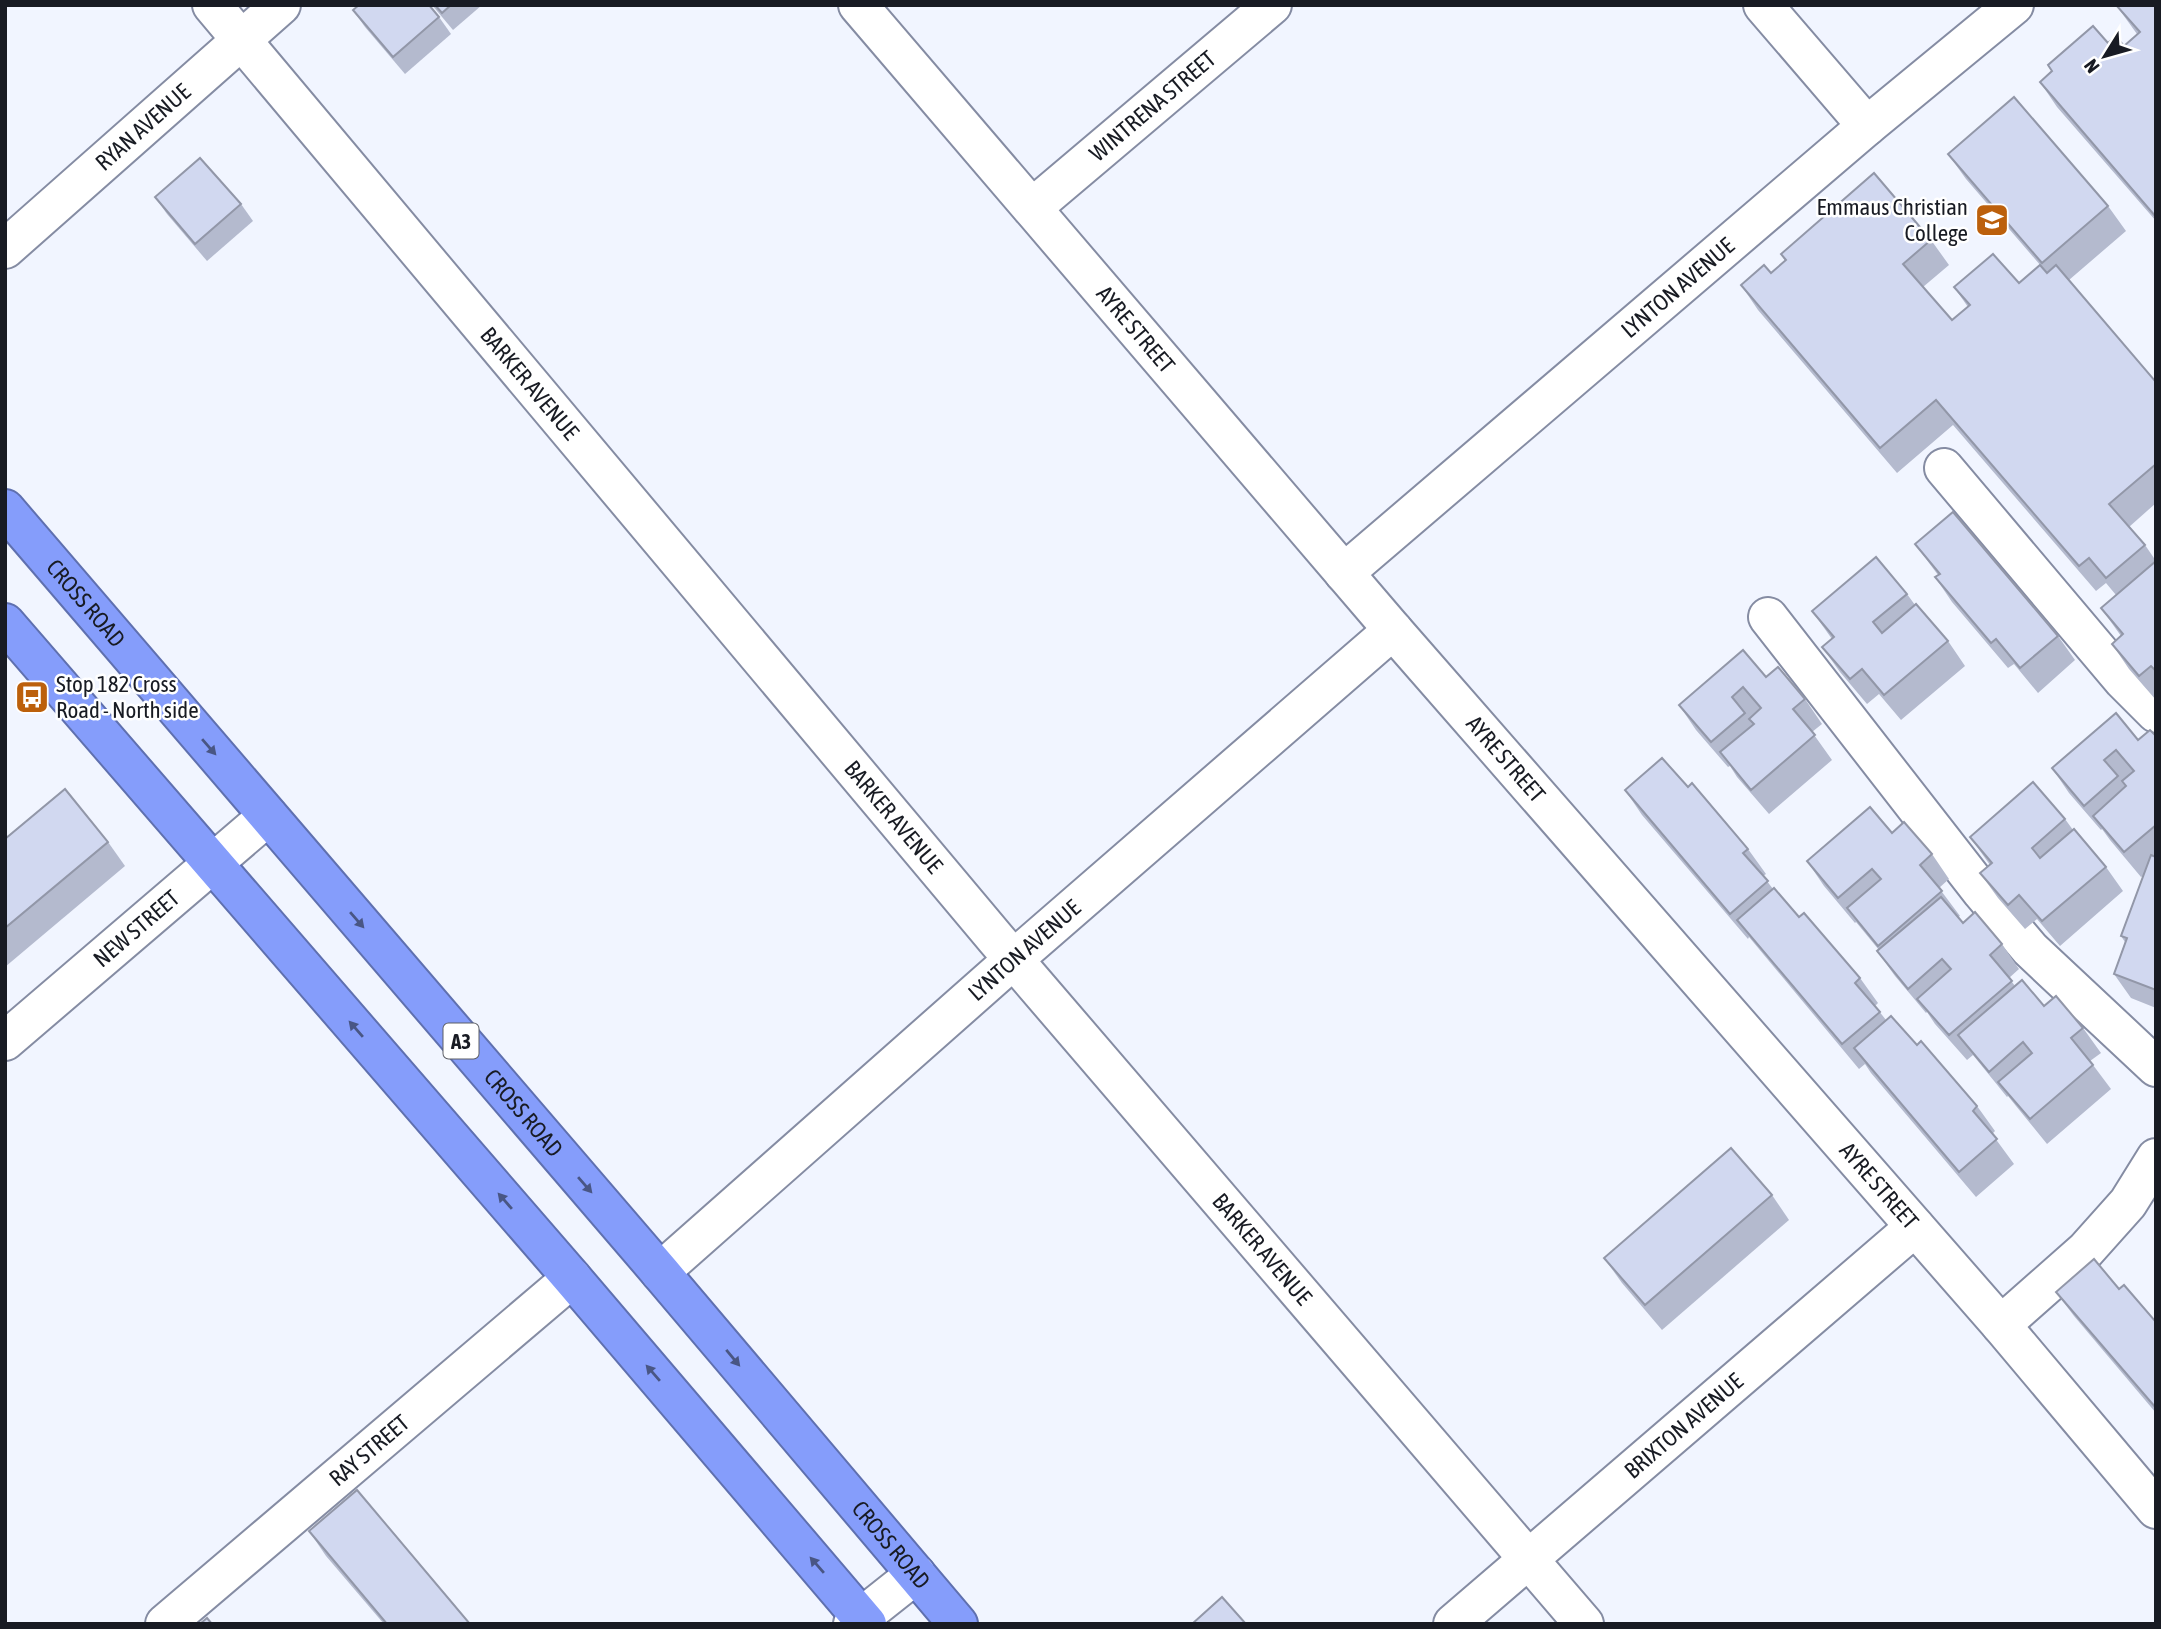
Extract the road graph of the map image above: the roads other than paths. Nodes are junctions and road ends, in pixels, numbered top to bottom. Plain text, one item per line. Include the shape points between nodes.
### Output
1 (212, 5) edge
2 (281, 5) edge
3 (858, 5) edge
4 (1272, 5) edge
5 (1763, 5) edge
6 (2014, 5) edge
7 (242, 40) junction
8 (1867, 126) junction
9 (1032, 208) junction
10 (5, 249) edge
11 (1944, 468) dead end
12 (5, 509) edge
13 (1344, 573) junction
14 (1769, 617) dead end
15 (5, 623) edge
16 (1393, 630) junction
17 (2156, 712) edge
18 (268, 816) junction
19 (212, 863) junction
20 (1014, 959) junction
21 (5, 1041) edge
22 (2156, 1067) edge
23 (2156, 1158) edge
24 (1915, 1227) junction
25 (660, 1272) junction
26 (572, 1278) junction
27 (2001, 1325) junction
28 (2156, 1509) edge
29 (1528, 1560) junction
30 (916, 1574) junction
31 (861, 1622) edge
32 (165, 1624) edge
33 (958, 1624) edge
34 (1453, 1624) edge
35 (1584, 1624) edge

1 - 7 street, BARKER AVENUE
2 - 7 street, RYAN AVENUE
3 - 9 street, AYRE STREET
4 - 9 street, WINTRENA STREET
5 - 8 street
6 - 8 street, LYNTON AVENUE
7 - 10 street, RYAN AVENUE
7 - 20 street, BARKER AVENUE
8 - 13 street, LYNTON AVENUE
9 - 13 street, AYRE STREET
11 - 17 street via 2123,680
12 -> 18 highway, CROSS ROAD / A3
13 - 16 street, AYRE STREET
14 - 22 street via 2030,949
15 - 19 highway
16 - 20 street, LYNTON AVENUE
16 - 24 street, AYRE STREET
18 - 19 street, NEW STREET
18 -> 25 highway, CROSS ROAD / A3
19 - 21 street, NEW STREET
26 -> 19 highway
20 - 25 street, LYNTON AVENUE
20 - 29 street, BARKER AVENUE
23 - 27 street via 2128,1203 2086,1250
24 - 27 street, AYRE STREET
24 - 29 street, BRIXTON AVENUE
25 -> 30 highway, CROSS ROAD / A3
31 -> 26 highway
26 - 32 street, RAY STREET
27 - 28 street, AYRE STREET
29 - 34 street, BRIXTON AVENUE
29 - 35 street, BARKER AVENUE
30 - 31 street
30 - 33 highway, CROSS ROAD / A3

